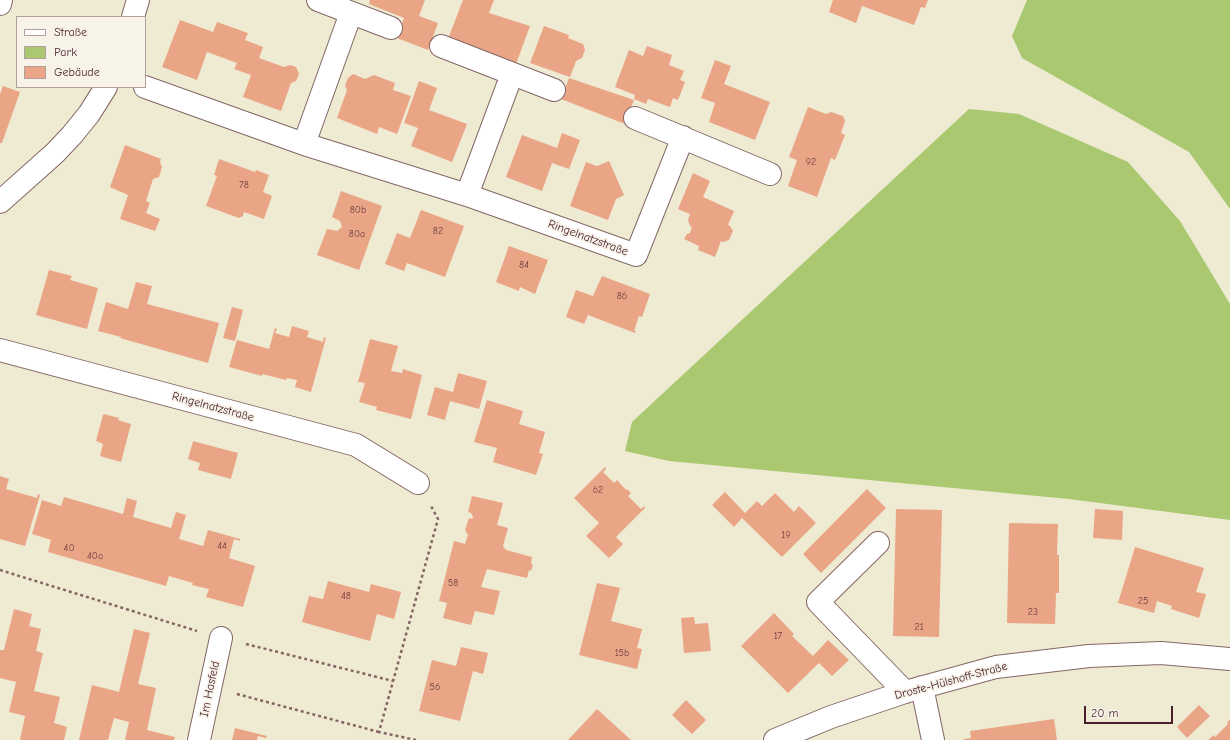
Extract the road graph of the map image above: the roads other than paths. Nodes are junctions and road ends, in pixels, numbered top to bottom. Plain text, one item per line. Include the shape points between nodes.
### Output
1 (1, 0) edge
2 (138, 0) edge
3 (318, 0) edge
4 (0, 4) edge
5 (351, 13) junction
6 (132, 16) edge
7 (392, 28) dead end
8 (441, 46) dead end
9 (512, 74) junction
10 (146, 87) edge
11 (105, 88) edge
12 (554, 90) dead end
13 (635, 118) dead end
14 (683, 138) junction
15 (304, 144) junction
16 (770, 174) dead end
17 (466, 195) junction
18 (0, 202) edge
19 (0, 350) edge
20 (418, 483) road end
21 (878, 543) dead end
22 (221, 638) dead end
23 (1230, 659) edge
24 (914, 690) junction
25 (199, 740) edge
26 (775, 740) edge
27 (933, 740) edge

1 - 4 street
2 - 6 street
3 - 5 street
5 - 7 street
5 - 15 street
8 - 9 street
9 - 12 street
9 - 17 street
10 - 15 street, Ringelnatzstraße
11 - 18 street via 72,135
13 - 14 street
14 - 16 street
14 - 17 street, Ringelnatzstraße via 636,255
15 - 17 street, Ringelnatzstraße
19 - 20 street, Ringelnatzstraße via 356,445
21 - 24 street via 818,602
22 - 25 street, Im Hasfeld
23 - 24 street, Droste-Hülshoff-Straße via 1161,653 1089,656 996,667
24 - 26 street, Droste-Hülshoff-Straße via 831,717
24 - 27 street

